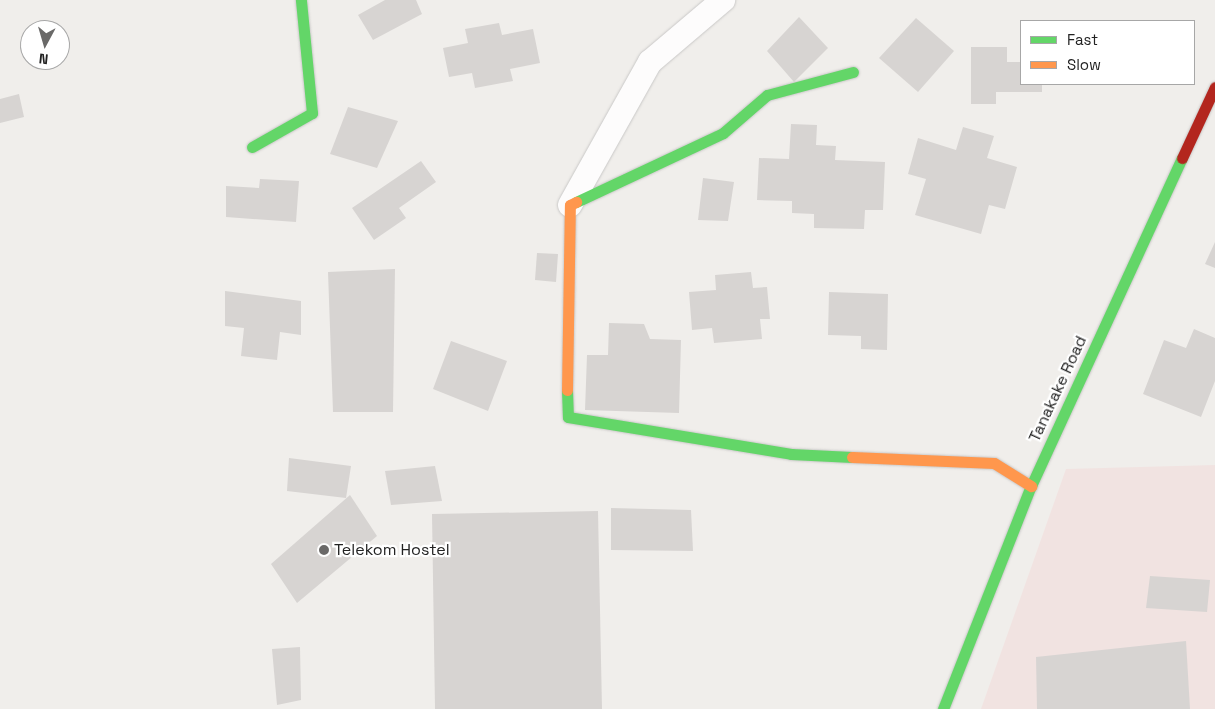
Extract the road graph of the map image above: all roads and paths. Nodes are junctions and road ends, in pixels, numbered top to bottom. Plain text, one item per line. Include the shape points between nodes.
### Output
1 (301, 0) edge
2 (723, 0) edge
3 (853, 72) dead end
4 (1215, 87) edge
5 (252, 147) dead end
6 (570, 205) junction
7 (1031, 486) junction
8 (943, 709) edge

1 - 5 street via 312,113
2 - 6 street via 650,62
3 - 6 street via 767,95 722,133
4 - 7 street, Tanakake Road
6 - 7 street via 565,353 568,417 791,454 994,463
7 - 8 street, Tanakake Road

